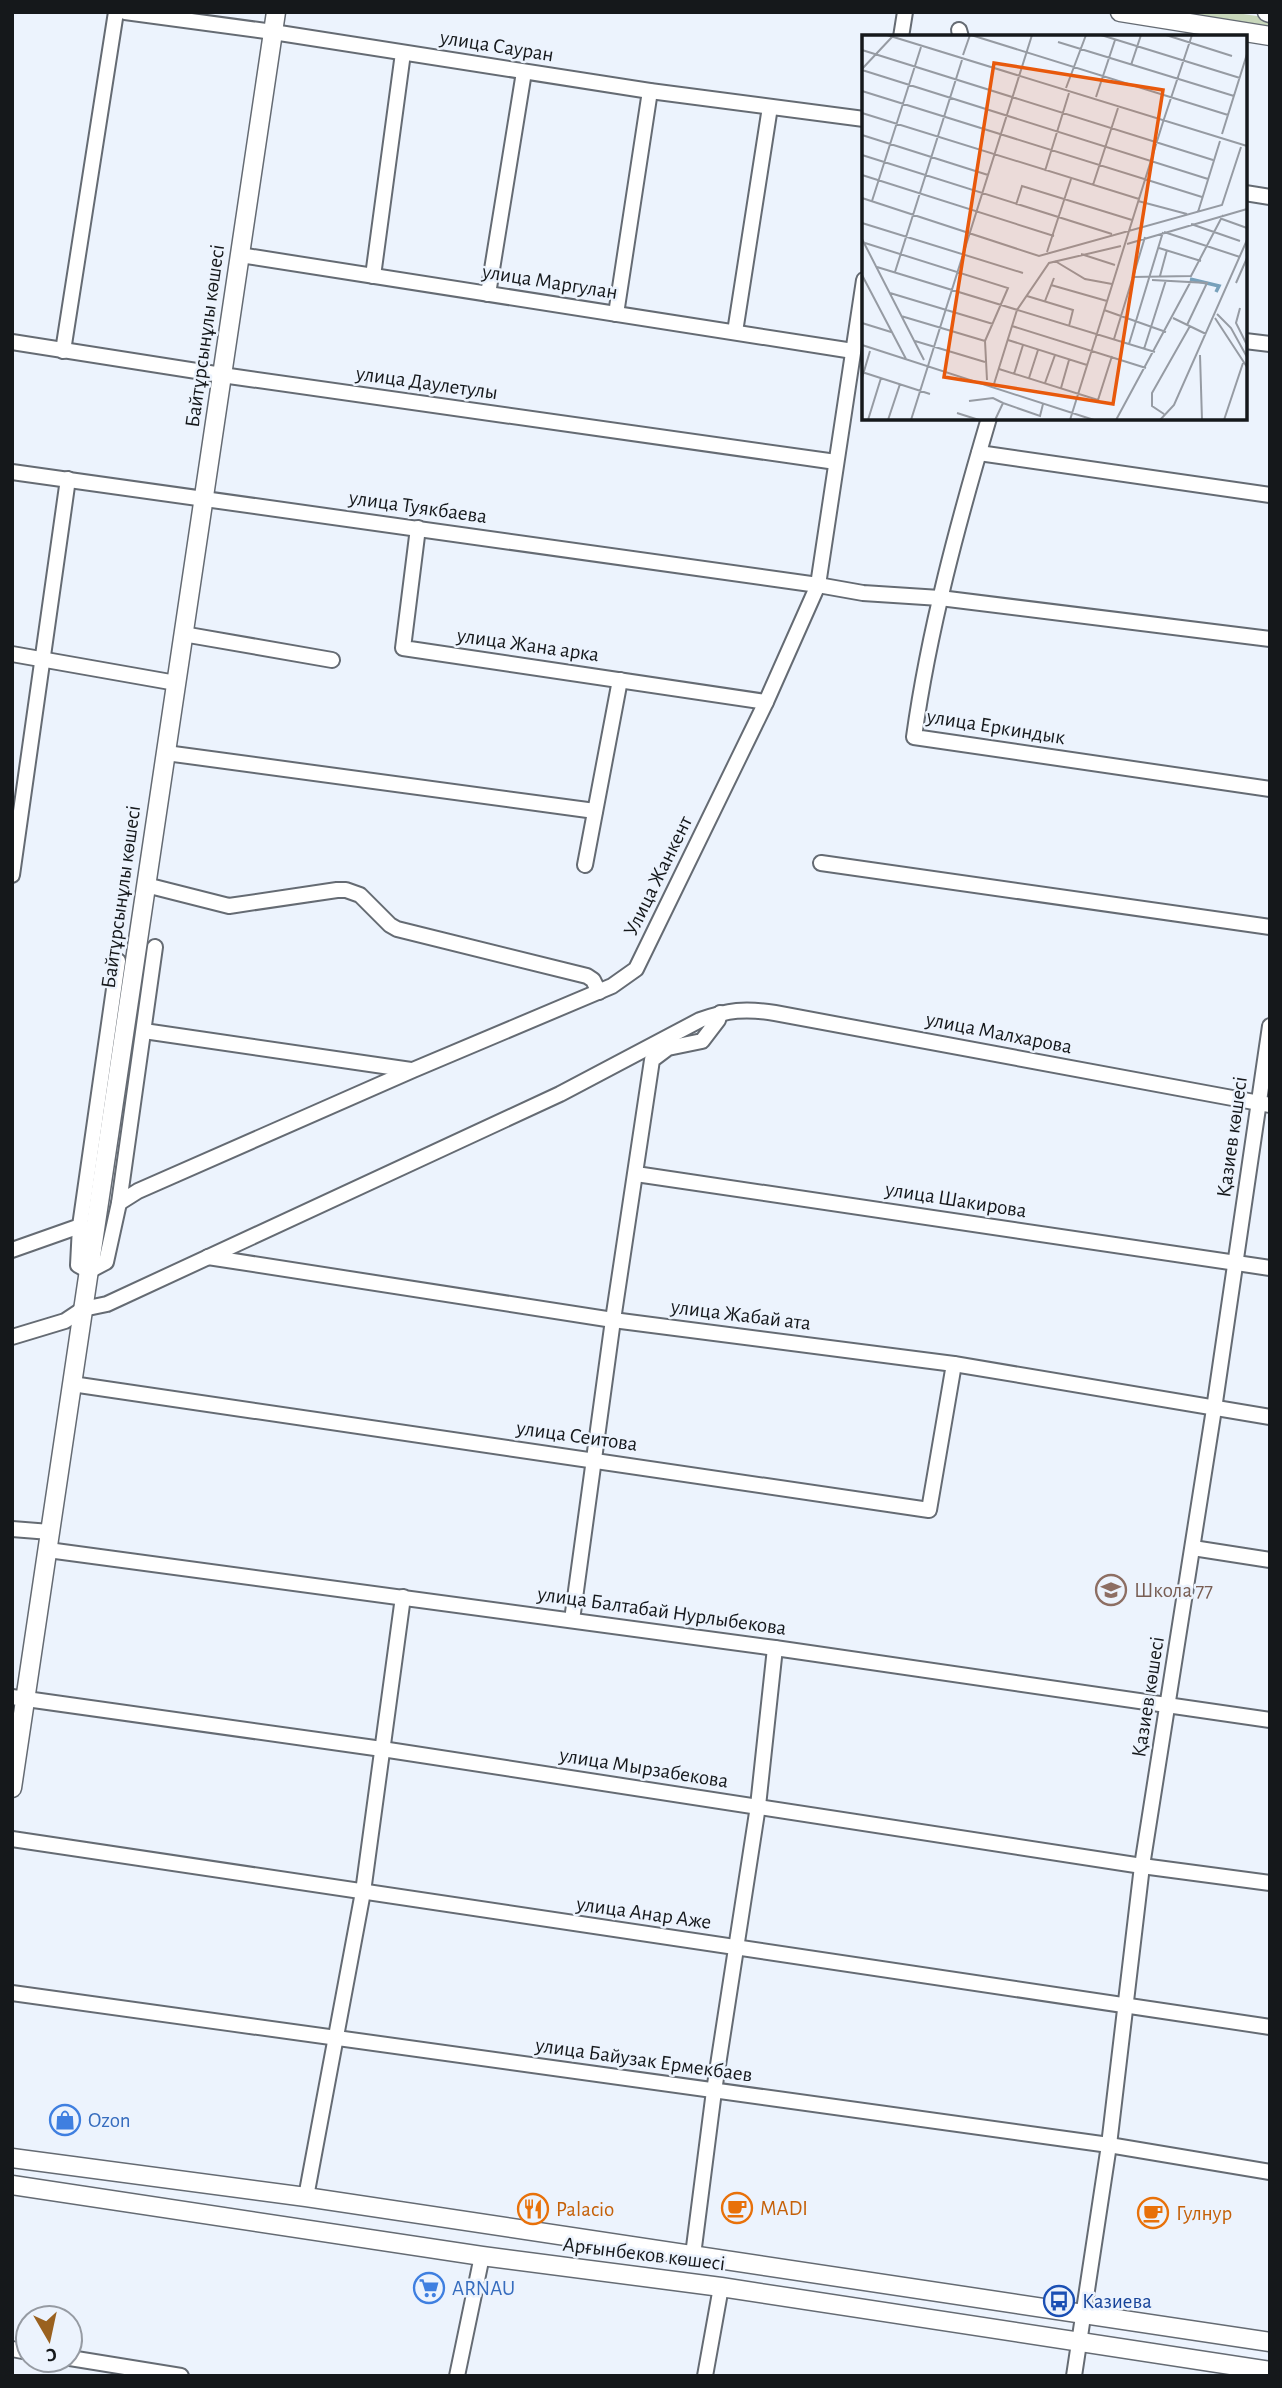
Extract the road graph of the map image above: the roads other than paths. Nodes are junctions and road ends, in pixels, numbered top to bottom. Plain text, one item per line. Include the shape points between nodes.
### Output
1 (116, 12) edge
2 (125, 12) edge
3 (276, 12) edge
4 (905, 12) edge
5 (1120, 12) edge
6 (273, 32) junction
7 (901, 35) edge
8 (1270, 36) edge
9 (403, 53) junction
10 (524, 72) junction
11 (650, 91) junction
12 (770, 107) junction
13 (862, 119) edge
14 (1247, 193) edge
15 (1270, 197) edge
16 (240, 255) junction
17 (373, 276) junction
18 (488, 293) junction
19 (862, 293) edge
20 (616, 314) junction
21 (735, 332) junction
22 (1247, 341) edge
23 (12, 342) edge
24 (1270, 344) edge
25 (63, 351) junction
26 (853, 351) junction
27 (222, 375) junction
28 (988, 420) edge
29 (979, 453) junction
30 (836, 462) junction
31 (12, 472) edge
32 (68, 479) junction
33 (1270, 495) edge
34 (204, 498) junction
35 (418, 528) junction
36 (818, 585) junction
37 (940, 598) junction
38 (183, 634) junction
39 (1270, 639) edge
40 (12, 654) edge
41 (43, 658) junction
42 (332, 660) dead end
43 (620, 680) junction
44 (176, 682) junction
45 (766, 702) junction
46 (166, 753) junction
47 (1270, 789) edge
48 (595, 811) junction
49 (821, 863) dead end
50 (585, 865) dead end
51 (12, 875) edge
52 (146, 885) junction
53 (1270, 927) edge
54 (155, 947) dead end
55 (118, 961) dead end
56 (599, 992) junction
57 (720, 1013) junction
58 (1270, 1026) edge
59 (144, 1031) junction
60 (413, 1070) junction
61 (1266, 1077) edge
62 (1264, 1104) edge
63 (636, 1174) junction
64 (119, 1203) junction
65 (80, 1226) junction
66 (12, 1250) edge
67 (206, 1256) junction
68 (1236, 1263) junction
69 (1270, 1268) edge
70 (89, 1270) junction
71 (83, 1309) junction
72 (613, 1320) junction
73 (12, 1337) edge
74 (954, 1364) junction
75 (72, 1384) junction
76 (1214, 1409) junction
77 (1270, 1417) edge
78 (594, 1460) junction
79 (12, 1529) edge
80 (49, 1541) junction
81 (1193, 1548) junction
82 (1270, 1560) edge
83 (403, 1597) junction
84 (572, 1620) junction
85 (775, 1648) junction
86 (19, 1698) edge
87 (1168, 1704) junction
88 (1270, 1720) edge
89 (382, 1749) junction
90 (12, 1788) edge
91 (758, 1806) junction
92 (12, 1839) edge
93 (1142, 1866) junction
94 (1270, 1883) edge
95 (363, 1892) junction
96 (737, 1948) junction
97 (12, 1993) edge
98 (1124, 2005) junction
99 (1270, 2027) edge
100 (335, 2036) junction
101 (713, 2091) junction
102 (1109, 2145) junction
103 (12, 2158) edge
104 (1270, 2172) edge
105 (12, 2185) edge
106 (306, 2197) junction
107 (692, 2255) junction
108 (482, 2256) junction
109 (721, 2287) junction
110 (1084, 2314) junction
111 (1270, 2342) edge
112 (1080, 2343) junction
113 (84, 2360) edge
114 (1270, 2371) edge
115 (181, 2376) edge
116 (457, 2376) edge
117 (705, 2376) edge
118 (1073, 2376) edge

1 - 25 street
2 - 6 street, улица Сауран
3 - 6 main road, Байтұрсынұлы көшесі
4 - 7 street
5 - 8 main road
6 - 9 street, улица Сауран
6 - 16 main road, Байтұрсынұлы көшесі
9 - 10 street, улица Сауран
9 - 17 street
10 - 11 street, улица Сауран
10 - 18 street
11 - 12 street, улица Сауран
11 - 20 street
12 - 13 street, улица Сауран
12 - 21 street
14 - 15 street
16 - 17 street, улица Маргулан
16 - 27 main road, Байтұрсынұлы көшесі
17 - 18 street, улица Маргулан
18 - 20 street, улица Маргулан
19 - 26 street, Улица Жанкент
20 - 21 street, улица Маргулан
21 - 26 street, улица Маргулан
22 - 24 street
23 - 25 street, улица Даулетулы
25 - 27 street, улица Даулетулы
26 - 30 street, Улица Жанкент
27 - 30 street, улица Даулетулы
27 - 34 main road, Байтұрсынұлы көшесі
28 - 29 street, улица Еркиндык
29 - 33 street
29 - 37 street, улица Еркиндык
30 - 36 street, Улица Жанкент
31 - 32 street, улица Туякбаева
32 - 34 street, улица Туякбаева
32 - 41 street
34 - 35 street, улица Туякбаева
34 - 38 main road, Байтұрсынұлы көшесі
35 - 36 street, улица Туякбаева
35 - 43 street, улица Жана арка via 403,648
36 - 37 street, улица Туякбаева
36 - 45 street, Улица Жанкент
37 - 39 street, улица Туякбаева
37 - 47 street, улица Еркиндык via 915,737
38 - 42 street
38 - 44 main road, Байтұрсынұлы көшесі
40 - 41 street
41 - 44 street
41 - 51 street
43 - 45 street, улица Жана арка
43 - 48 street
44 - 46 main road, Байтұрсынұлы көшесі
45 - 56 street, Улица Жанкент via 636,969
46 - 48 street
46 - 52 main road, Байтұрсынұлы көшесі
48 - 50 street
49 - 53 street
52 - 56 street via 229,906 337,890 354,892 397,929 587,976
52 - 70 main road, Байтұрсынұлы көшесі
54 - 59 street
55 - 65 street
56 - 60 street, Улица Жанкент
57 - 62 street, улица Малхарова via 748,1009 775,1013
57 - 63 street via 702,1041 668,1048 652,1060
57 - 67 street, улица Малхарова via 560,1094
58 - 61 street, Қазиев көшесі
59 - 60 street
59 - 64 street
60 - 64 street, Улица Жанкент
61 - 62 street, Қазиев көшесі
62 - 68 street, Қазиев көшесі
63 - 68 street, улица Шакирова
63 - 72 street
64 - 70 street via 106,1262
65 - 66 street
65 - 70 street via 78,1265
67 - 71 street, улица Малхарова via 107,1304
67 - 72 street, улица Жабай ата
68 - 69 street, улица Шакирова
68 - 76 street, Қазиев көшесі
70 - 71 main road, Байтұрсынұлы көшесі
71 - 73 street, улица Малхарова via 65,1321
71 - 75 main road, Байтұрсынұлы көшесі
72 - 74 street, улица Жабай ата
72 - 78 street
74 - 76 street, улица Жабай ата
74 - 78 street, улица Сеитова via 929,1510
75 - 78 street, улица Сеитова
75 - 80 main road, Байтұрсынұлы көшесі
76 - 77 street, улица Жабай ата
76 - 81 street, Қазиев көшесі
78 - 84 street
79 - 80 street, улица Балтабай Нурлыбекова
80 - 83 street, улица Балтабай Нурлыбекова
80 - 86 main road, Байтұрсынұлы көшесі
81 - 82 street
81 - 87 street, Қазиев көшесі
83 - 84 street, улица Балтабай Нурлыбекова
83 - 89 street
84 - 85 street, улица Балтабай Нурлыбекова
85 - 87 street, улица Балтабай Нурлыбекова
85 - 91 street
86 - 89 street, улица Мырзабекова
86 - 90 main road, Байтұрсынұлы көшесі
87 - 88 street, улица Балтабай Нурлыбекова
87 - 93 street, Қазиев көшесі
89 - 91 street, улица Мырзабекова
89 - 95 street
91 - 93 street, улица Мырзабекова
91 - 96 street
92 - 95 street, улица Анар Аже
93 - 94 street, улица Мырзабекова
93 - 98 street, Қазиев көшесі
95 - 96 street, улица Анар Аже
95 - 100 street
96 - 98 street, улица Анар Аже
96 - 101 street
97 - 100 street, улица Байузак Ермекбаев
98 - 99 street, улица Анар Аже
98 - 102 street, Қазиев көшесі
100 - 101 street, улица Байузак Ермекбаев
100 - 106 street
101 - 102 street, улица Байузак Ермекбаев
101 - 107 street
102 - 104 street, улица Байузак Ермекбаев
102 - 110 street, Қазиев көшесі
103 - 106 main road, Арғынбеков көшесі
105 - 108 main road, Арғынбеков көшесі
106 - 107 main road, Арғынбеков көшесі
107 - 110 main road, Арғынбеков көшесі
108 - 109 main road, Арғынбеков көшесі
108 - 116 street
109 - 112 main road, Арғынбеков көшесі
109 - 117 street
110 - 111 main road, Арғынбеков көшесі
110 - 112 street, Қазиев көшесі
112 - 114 main road, Арғынбеков көшесі
112 - 118 street, Қазиев көшесі
113 - 115 street

